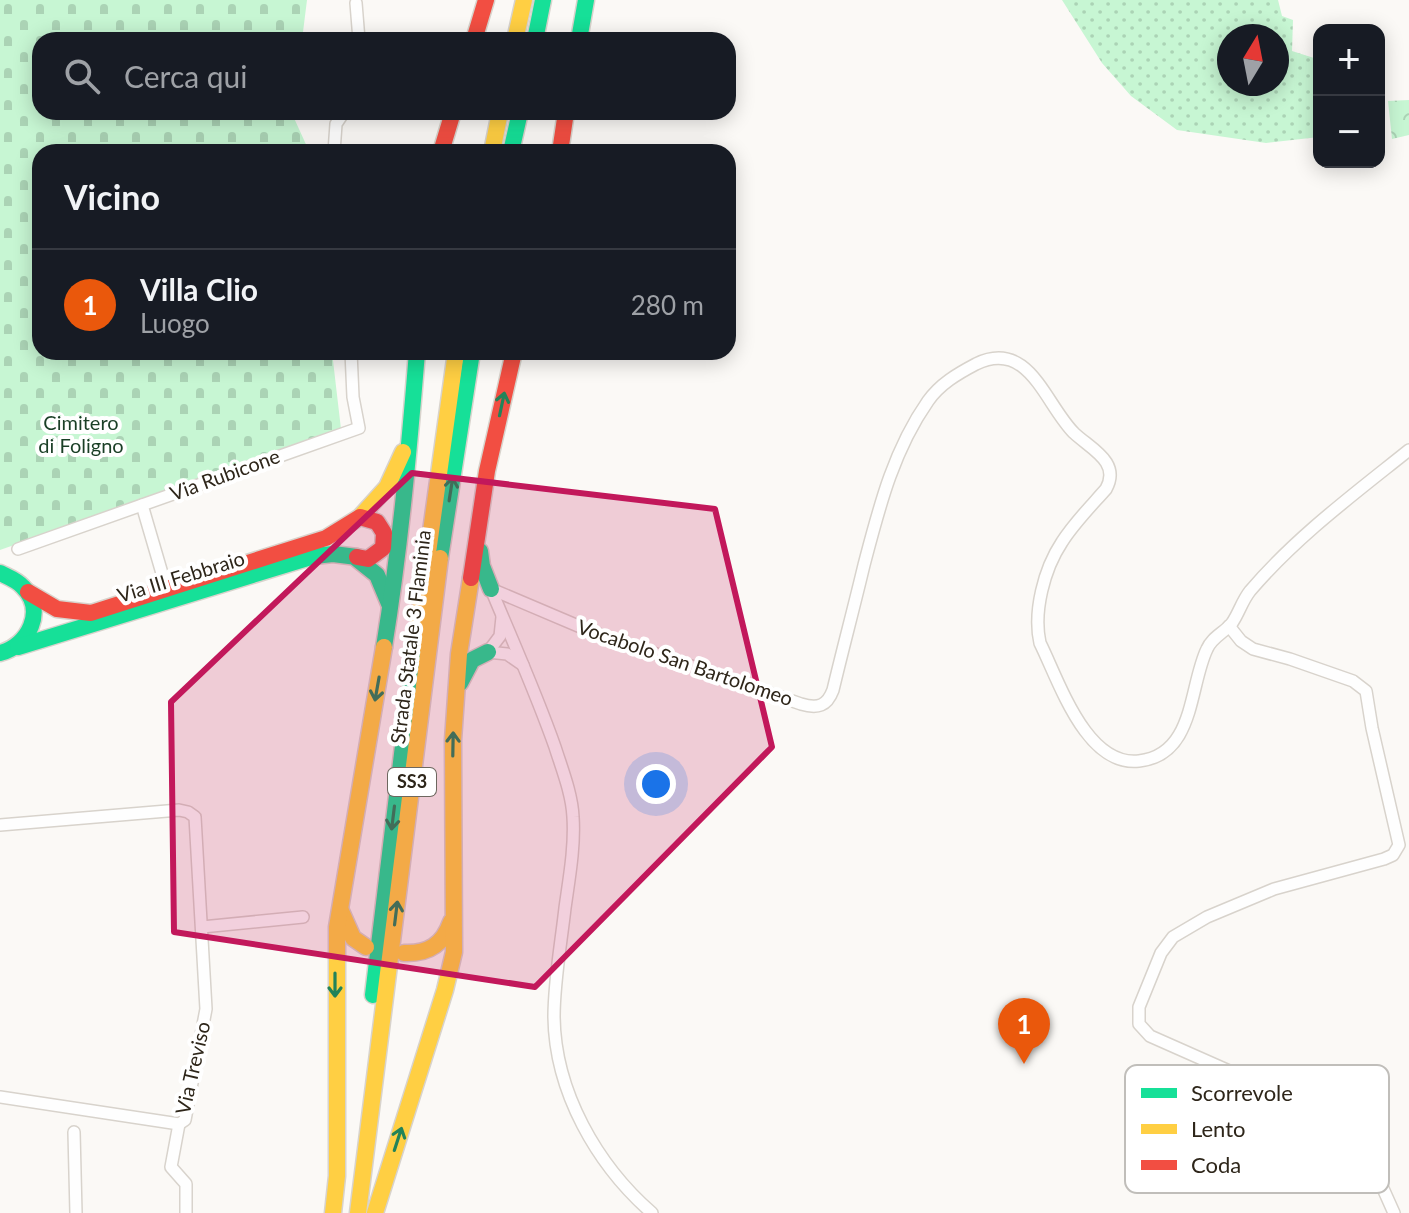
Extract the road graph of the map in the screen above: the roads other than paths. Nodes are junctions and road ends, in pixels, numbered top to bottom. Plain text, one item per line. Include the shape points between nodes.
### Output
1 (486, 0) edge
2 (524, 0) edge
3 (543, 0) edge
4 (586, 0) edge
5 (356, 3) dead end
6 (358, 32) edge
7 (476, 32) edge
8 (517, 32) edge
9 (537, 32) edge
10 (580, 32) edge
11 (339, 120) edge
12 (450, 120) edge
13 (498, 120) edge
14 (518, 120) edge
15 (564, 120) edge
16 (447, 131) junction
17 (335, 144) edge
18 (443, 144) edge
19 (451, 144) edge
20 (494, 144) edge
21 (513, 144) edge
22 (560, 144) edge
23 (351, 360) edge
24 (416, 360) edge
25 (455, 360) edge
26 (471, 360) edge
27 (512, 360) edge
28 (411, 425) junction
29 (1409, 450) edge
30 (142, 505) junction
31 (360, 517) junction
32 (478, 529) junction
33 (18, 549) dead end
34 (357, 559) junction
35 (0, 573) edge
36 (166, 587) junction
37 (491, 589) junction
38 (28, 592) junction
39 (390, 612) junction
40 (502, 616) junction
41 (1229, 626) junction
42 (488, 652) junction
43 (6, 653) edge
44 (527, 669) junction
45 (455, 702) junction
46 (0, 825) edge
47 (455, 906) junction
48 (340, 907) junction
49 (303, 917) dead end
50 (202, 927) junction
51 (366, 947) dead end
52 (404, 953) dead end
53 (1216, 1065) edge
54 (0, 1097) edge
55 (179, 1124) junction
56 (74, 1132) dead end
57 (1385, 1193) edge
58 (76, 1213) edge
59 (186, 1213) edge
60 (333, 1213) edge
61 (345, 1213) edge
62 (358, 1213) edge
63 (375, 1213) edge
64 (652, 1213) edge
65 (1394, 1213) edge

1 - 7 main road
2 - 8 main road
3 - 9 main road
4 - 10 main road
5 - 6 street
11 - 17 street
12 - 16 main road
13 - 20 main road
14 - 21 main road
15 - 22 main road
16 - 18 main road
16 - 19 main road
23 - 30 street, Via Rubicone via 359,428
24 - 28 main road
25 -> 61 main road, Strada Statale 3 Flaminia / SS3
62 -> 26 main road, Strada Statale 3 Flaminia / SS3 via 442,545
32 -> 27 main road
28 - 31 main road via 395,474
28 - 39 main road
29 - 41 street, Vocabolo San Bartolomeo via 1305,534 1250,592
30 - 33 street, Via Rubicone
30 - 36 street
31 - 34 main road via 380,525 385,542 375,556
31 - 36 main road via 326,538
32 - 37 main road
32 - 45 main road
34 - 39 main road via 377,575
34 - 43 main road, Via III Febbraio via 314,556
35 - 38 main road
36 - 38 main road via 84,614 51,608
37 - 40 street
37 - 41 street, Vocabolo San Bartolomeo via 590,631 819,707 833,690 884,489 899,454 941,387 995,358 1009,359 1031,373 1073,432 1110,469 1106,489 1060,543 1037,607 1040,643 1089,739 1125,761 1143,761 1164,750 1187,718 1206,650
38 - 43 main road via 33,624
39 -> 48 main road
40 - 42 street via 500,636
40 - 44 street
41 - 53 street via 1253,649 1353,681 1366,691 1399,845 1384,859 1274,889 1207,917 1162,950 1143,994 1139,1024 1150,1036
42 - 44 street via 512,657
42 - 45 main road via 469,664
44 - 64 street via 573,816 555,1006 561,1069 575,1111 600,1152
47 -> 45 main road
46 - 50 street, Via Treviso via 188,812 195,817
47 - 52 main road via 442,943 426,952
63 -> 47 main road via 445,990 455,945
48 - 51 main road via 350,933
48 -> 60 main road
49 - 50 street
50 - 55 street, Via Treviso via 206,1009 185,1120
54 - 55 street, Via Treviso
55 - 59 street via 171,1167 186,1184
56 - 58 street
57 - 65 street

